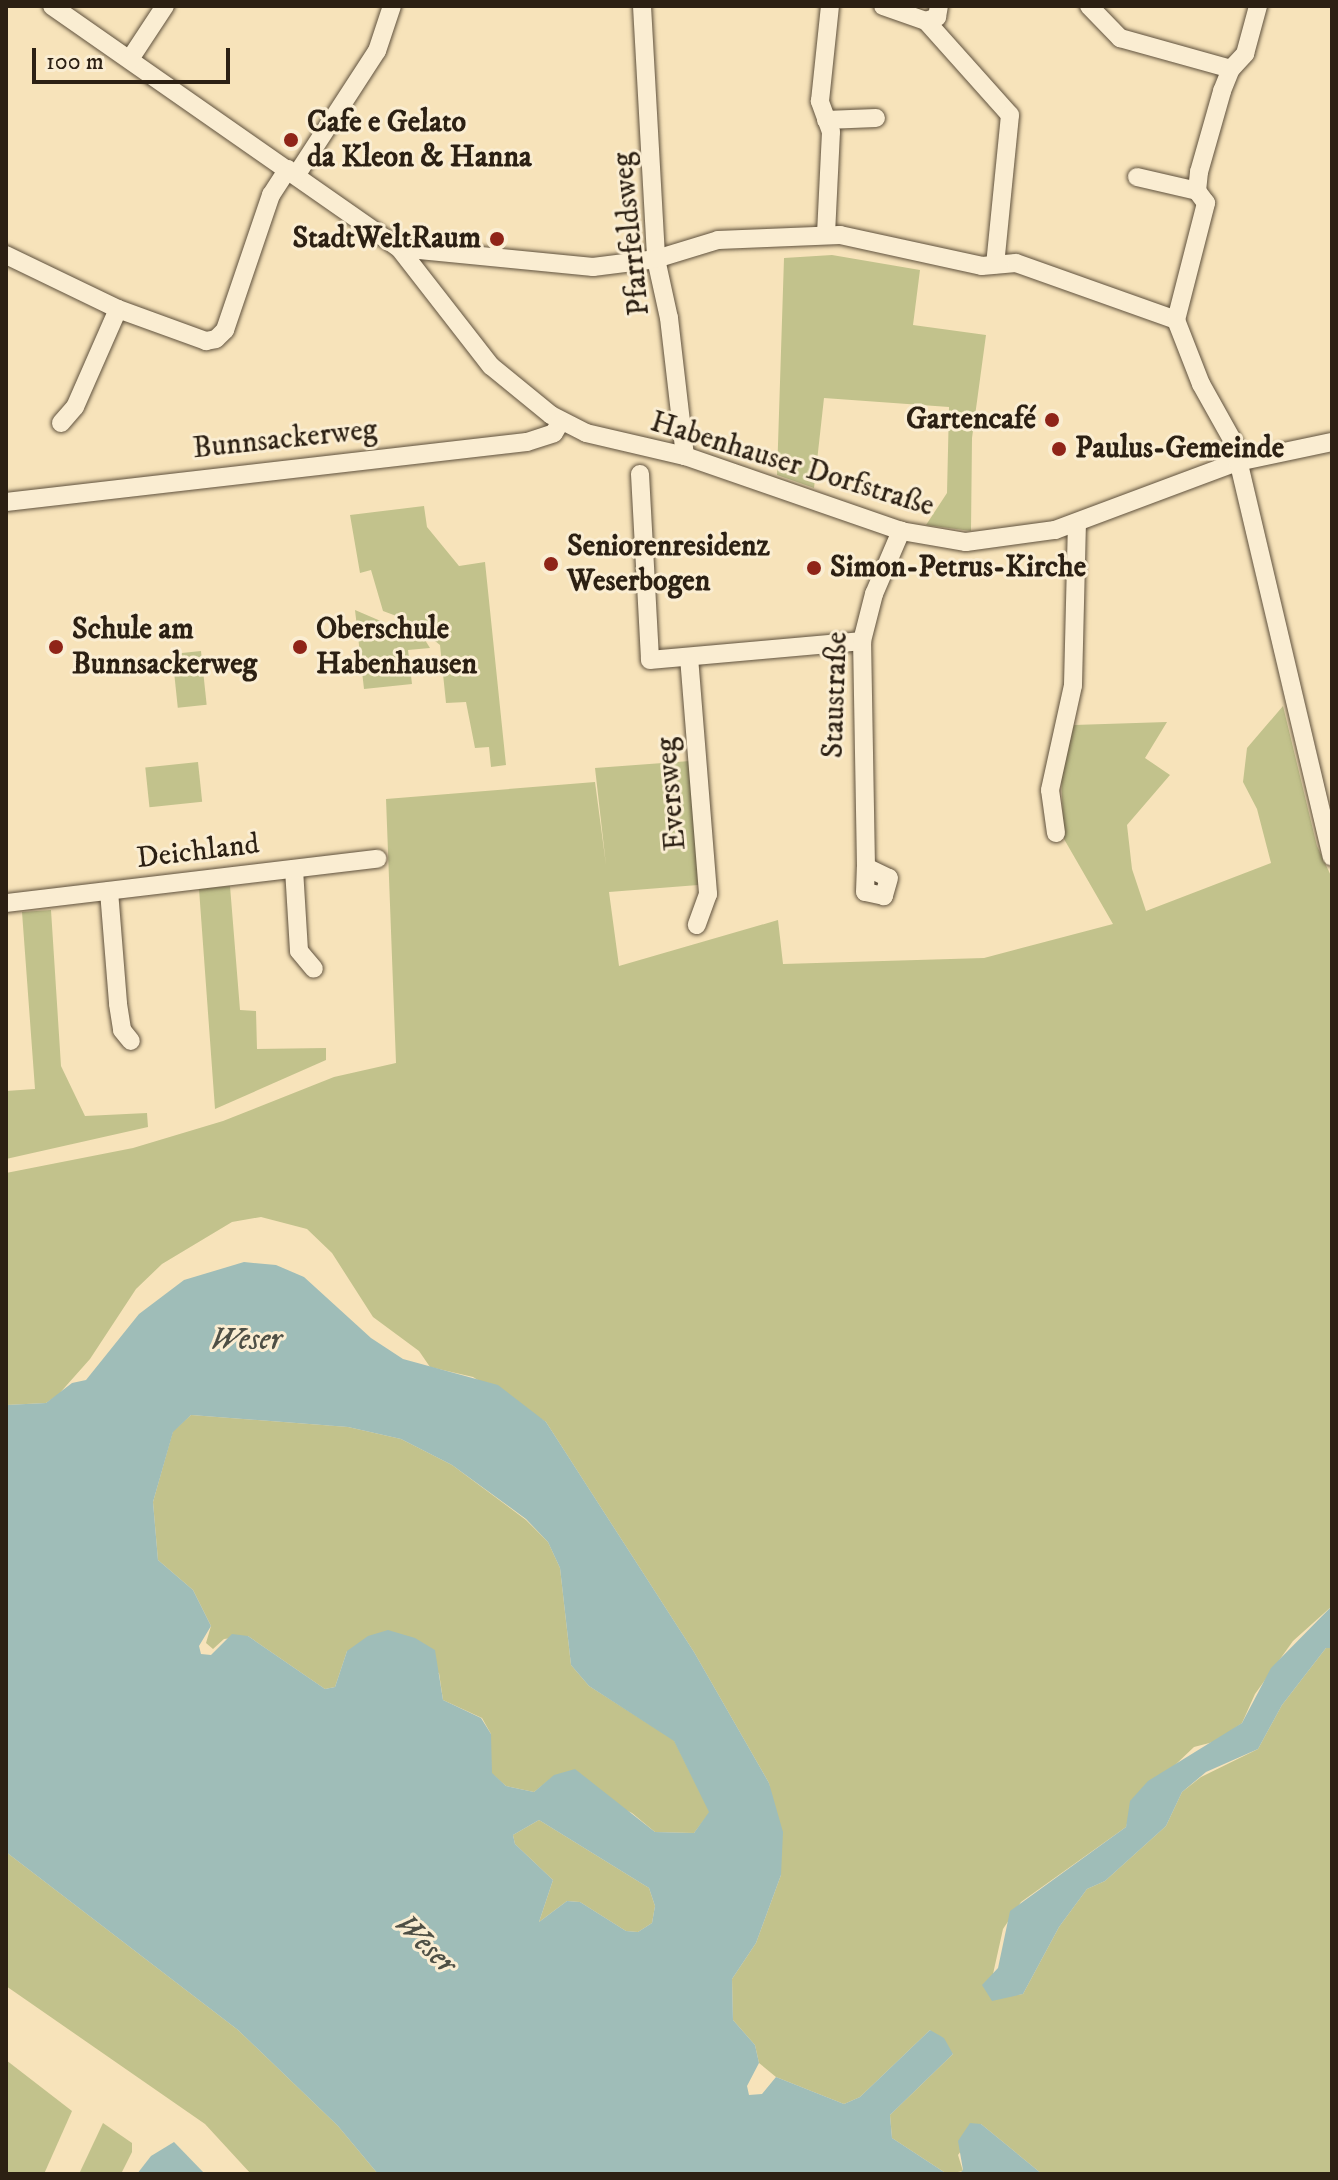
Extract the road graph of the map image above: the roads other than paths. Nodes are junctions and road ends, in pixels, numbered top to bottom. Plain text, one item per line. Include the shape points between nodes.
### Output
1 (52, 6) edge
2 (165, 6) edge
3 (392, 6) edge
4 (642, 6) edge
5 (830, 6) edge
6 (883, 6) edge
7 (939, 6) edge
8 (1089, 6) edge
9 (1258, 6) edge
10 (919, 13) edge
11 (130, 59) junction
12 (1231, 69) junction
13 (876, 118) dead end
14 (826, 120) junction
15 (292, 171) junction
16 (1137, 177) dead end
17 (1197, 191) junction
18 (826, 234) junction
19 (399, 248) junction
20 (6, 255) edge
21 (656, 259) junction
22 (995, 264) junction
23 (118, 309) junction
24 (1176, 320) junction
25 (561, 421) junction
26 (61, 423) dead end
27 (1332, 442) edge
28 (685, 456) junction
29 (1237, 462) junction
30 (640, 474) dead end
31 (6, 502) edge
32 (1077, 523) junction
33 (901, 531) junction
34 (862, 641) junction
35 (689, 657) junction
36 (1056, 833) dead end
37 (1332, 857) edge
38 (377, 859) dead end
39 (866, 867) dead end
40 (294, 869) junction
41 (109, 891) junction
42 (6, 903) edge
43 (697, 925) dead end
44 (314, 969) dead end
45 (131, 1041) dead end

1 - 11 street
2 - 11 street
3 - 15 street via 377,51
4 - 21 street, Pfarrfeldsweg
5 - 14 street via 820,101
6 - 10 street
7 - 10 street via 937,17
8 - 12 street via 1120,38
9 - 12 street via 1245,54
10 - 22 street via 1010,115
11 - 15 street
12 - 17 street
13 - 14 street
14 - 18 street via 831,132
15 - 19 street
15 - 23 street via 271,195 225,330 216,339 206,341
16 - 17 street
17 - 24 street via 1206,203
18 - 21 street via 718,240
18 - 22 street via 982,266
19 - 21 street via 569,267
19 - 25 street, Habenhauser Dorfstraße via 491,366
20 - 23 street
21 - 28 street, Pfarrfeldsweg via 669,318
22 - 24 street via 1016,263
23 - 26 street via 75,407
24 - 29 street via 1201,384 1234,443
25 - 28 street, Habenhauser Dorfstraße via 586,433
25 - 31 street, Bunnsackerweg via 554,433 527,442
27 - 29 street, Habenhauser Dorfstraße
28 - 33 street, Habenhauser Dorfstraße
29 - 32 street, Habenhauser Dorfstraße
29 - 37 street
30 - 35 street via 650,660
32 - 33 street, Habenhauser Dorfstraße via 987,541 945,541
32 - 36 street via 1073,685 1050,790
33 - 34 street, Staustraße via 874,594
34 - 35 street
34 - 39 street, Staustraße
35 - 43 street, Eversweg via 708,894
38 - 40 street, Deichland
40 - 41 street, Deichland
40 - 44 street, Deichland via 299,951
41 - 42 street, Deichland
41 - 45 street, Deichland via 118,1004 122,1030

